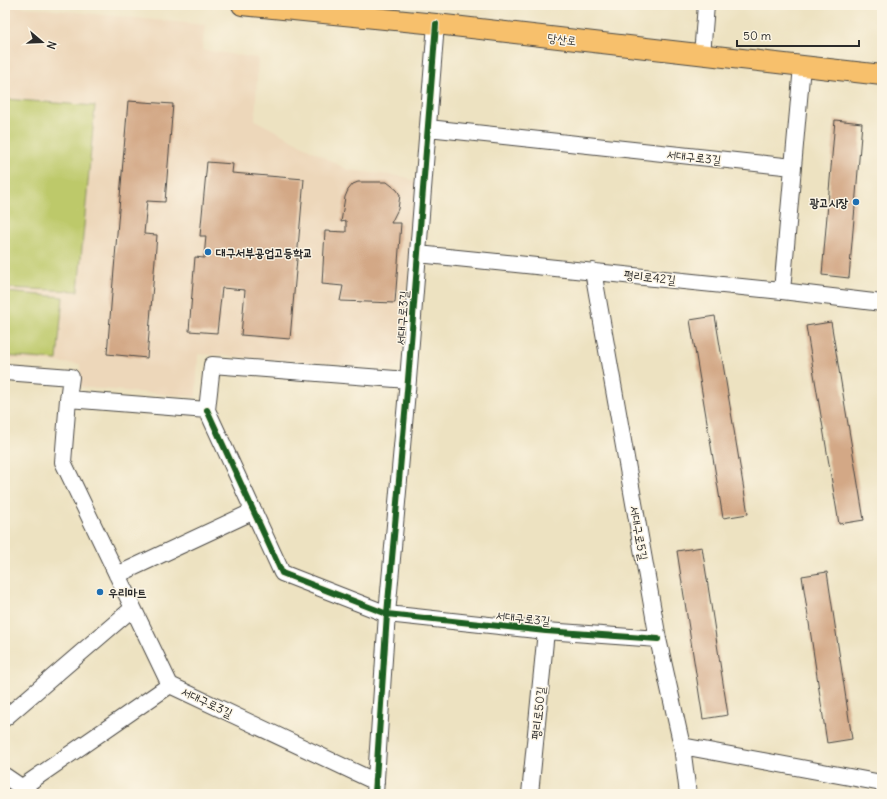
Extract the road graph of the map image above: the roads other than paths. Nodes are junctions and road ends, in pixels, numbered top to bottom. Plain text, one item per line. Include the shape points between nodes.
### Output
1 (242, 5) edge
2 (706, 5) edge
3 (381, 12) edge
4 (436, 24) junction
5 (702, 55) junction
6 (802, 66) junction
7 (882, 75) edge
8 (428, 128) junction
9 (793, 167) junction
10 (418, 254) junction
11 (593, 271) junction
12 (782, 291) junction
13 (882, 303) edge
14 (5, 372) edge
15 (408, 380) junction
16 (68, 399) junction
17 (207, 410) junction
18 (254, 511) junction
19 (117, 575) junction
20 (133, 608) junction
21 (387, 614) junction
22 (546, 631) junction
23 (658, 639) junction
24 (170, 685) junction
25 (5, 718) edge
26 (682, 746) junction
27 (5, 776) edge
28 (882, 783) edge
29 (376, 788) edge
30 (26, 791) edge
31 (530, 794) edge
32 (688, 794) edge

1 - 3 main road, 당산로
2 - 5 street
3 - 4 main road, 당산로
4 - 5 main road, 당산로
4 - 8 street, 서대구로3길
5 - 6 main road, 당산로
6 - 7 main road, 당산로
6 - 9 street
8 - 9 street, 서대구로3길
8 - 10 street, 서대구로3길
9 - 12 street
10 - 11 street, 평리로42길
10 - 15 street, 서대구로3길
11 - 12 street, 평리로42길
11 - 23 street, 서대구로5길
12 - 13 street, 평리로42길
14 - 16 street, 서대구로3길 via 71,377
15 - 17 street via 212,365
15 - 21 street, 서대구로3길
16 - 17 street
16 - 19 street, 서대구로3길 via 63,462
17 - 18 street, 서대구로3길
18 - 19 street
18 - 21 street, 서대구로3길 via 282,573
19 - 20 street, 서대구로3길
20 - 24 street, 서대구로3길
20 - 25 street
21 - 22 street, 서대구로3길
21 - 29 street, 서대구로3길
22 - 23 street, 서대구로3길
22 - 31 street, 평리로50길
23 - 26 street, 서대구로5길
24 - 29 street, 서대구로3길
24 - 30 street
26 - 28 street
26 - 32 street, 서대구로5길
27 - 30 street

